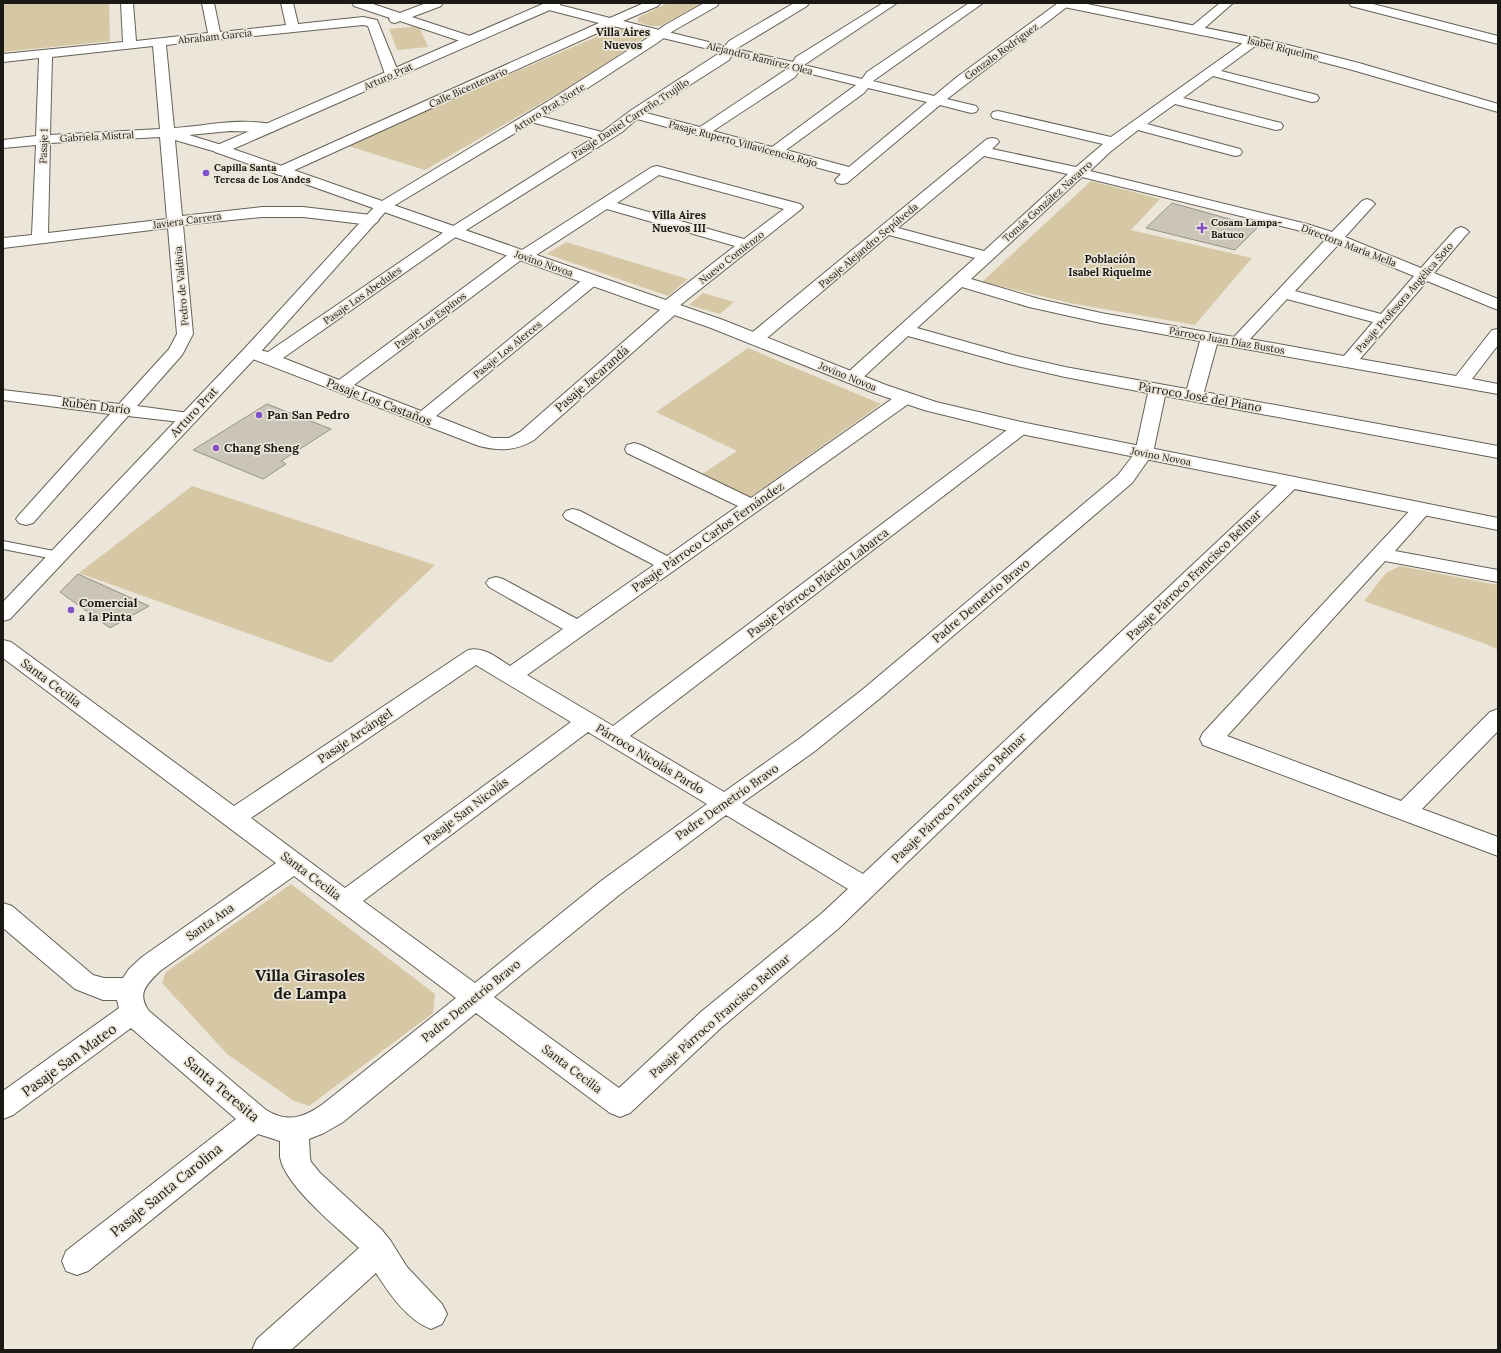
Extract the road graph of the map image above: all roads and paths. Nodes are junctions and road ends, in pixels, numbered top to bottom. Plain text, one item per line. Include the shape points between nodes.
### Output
1 (127, 3) edge
2 (208, 3) edge
3 (288, 3) edge
4 (358, 3) edge
5 (437, 3) edge
6 (654, 3) edge
7 (713, 3) edge
8 (803, 3) edge
9 (891, 3) edge
10 (977, 3) edge
11 (1065, 3) edge
12 (1227, 3) edge
13 (1355, 3) edge
14 (552, 4) edge
15 (401, 17) junction
16 (612, 22) junction
17 (374, 25) junction
18 (293, 28) junction
19 (1196, 29) junction
20 (661, 34) junction
21 (216, 36) junction
22 (469, 40) junction
23 (1498, 40) edge
24 (1254, 41) junction
25 (159, 42) junction
26 (130, 45) junction
27 (729, 50) junction
28 (46, 54) junction
29 (3, 58) edge
30 (796, 66) junction
31 (1211, 72) junction
32 (392, 74) junction
33 (865, 83) junction
34 (1312, 98) dead end
35 (1173, 99) junction
36 (938, 101) junction
37 (1497, 107) edge
38 (971, 109) dead end
39 (635, 114) junction
40 (998, 115) dead end
41 (532, 118) junction
42 (1136, 125) junction
43 (1276, 126) dead end
44 (269, 128) junction
45 (702, 132) junction
46 (166, 133) junction
47 (604, 137) junction
48 (43, 139) junction
49 (1114, 142) junction
50 (3, 144) edge
51 (220, 149) junction
52 (774, 152) junction
53 (1235, 152) dead end
54 (281, 171) junction
55 (1078, 172) junction
56 (605, 204) junction
57 (1367, 204) dead end
58 (377, 213) junction
59 (176, 222) junction
60 (886, 230) junction
61 (455, 231) junction
62 (1461, 232) dead end
63 (1335, 238) junction
64 (40, 239) junction
65 (3, 243) edge
66 (747, 245) junction
67 (522, 255) junction
68 (986, 256) junction
69 (1424, 274) junction
70 (592, 280) junction
71 (959, 281) junction
72 (1284, 293) junction
73 (1498, 305) edge
74 (670, 308) junction
75 (1384, 320) junction
76 (905, 330) junction
77 (1498, 334) edge
78 (1210, 337) junction
79 (755, 339) junction
80 (1238, 342) junction
81 (251, 352) junction
82 (270, 359) junction
83 (1348, 362) junction
84 (852, 378) junction
85 (1462, 382) junction
86 (341, 387) junction
87 (1498, 388) edge
88 (1158, 389) junction
89 (3, 394) edge
90 (1194, 396) junction
91 (905, 398) junction
92 (124, 409) junction
93 (189, 418) junction
94 (423, 418) junction
95 (1021, 428) junction
96 (509, 444) joint
97 (634, 449) dead end
98 (1498, 452) edge
99 (1144, 453) junction
100 (1291, 482) junction
101 (752, 506) junction
102 (1422, 509) junction
103 (573, 515) dead end
104 (26, 520) dead end
105 (1498, 524) edge
106 (3, 545) edge
107 (1380, 554) junction
108 (59, 556) junction
109 (669, 565) junction
110 (1498, 576) edge
111 (496, 583) dead end
112 (3, 614) edge
113 (578, 629) junction
114 (3, 647) edge
115 (476, 655) joint
116 (511, 676) junction
117 (1498, 717) edge
118 (587, 721) junction
119 (614, 737) junction
120 (724, 803) junction
121 (1406, 812) junction
122 (234, 818) junction
123 (1498, 847) edge
124 (294, 863) junction
125 (866, 887) junction
126 (345, 901) junction
127 (7, 922) edge
128 (475, 997) junction
129 (133, 1000) junction
130 (620, 1105) joint
131 (3, 1107) edge
132 (256, 1119) junction
133 (294, 1130) junction
134 (379, 1250) junction
135 (77, 1261) dead end
136 (431, 1314) dead end
137 (268, 1350) edge

1 - 26 street
2 - 21 street
3 - 18 street
4 - 15 street
5 - 15 street
6 - 16 street, Calle Bicentenario
7 - 20 street, Arturo Prat Norte
8 - 27 street, Pasaje Daniel Carreño Trujillo via 733,44
9 - 30 street via 801,60
10 - 33 street via 872,75
11 - 19 street, Isabel Riquelme
11 - 36 street, Gonzalo Rodríguez
12 - 19 street
13 - 23 street
14 - 16 street, Alejandro Ramírez Olea
14 - 22 street, Arturo Prat
15 - 17 street
15 - 22 street
16 - 20 street, Alejandro Ramírez Olea
16 - 54 street, Calle Bicentenario
17 - 18 street, Abraham García via 369,21 358,21
17 - 32 street
18 - 21 street, Abraham García
19 - 24 street, Isabel Riquelme
20 - 27 street, Alejandro Ramírez Olea
20 - 41 street, Arturo Prat Norte
21 - 25 street, Abraham García
22 - 32 street, Arturo Prat
24 - 31 street, Tomás González Navarro
24 - 37 street, Isabel Riquelme via 1354,66
25 - 26 street, Abraham García
25 - 46 street, Pedro de Valdivia
26 - 28 street, Abraham García
27 - 30 street, Alejandro Ramírez Olea
27 - 39 street, Pasaje Daniel Carreño Trujillo via 724,57
28 - 29 street, Abraham García
28 - 48 street, Pasaje 1
30 - 33 street, Alejandro Ramírez Olea
30 - 45 street via 790,74
31 - 34 street
31 - 35 street, Tomás González Navarro
32 - 44 street, Arturo Prat
33 - 36 street, Alejandro Ramírez Olea
33 - 52 street
35 - 42 street, Tomás González Navarro
35 - 43 street
36 - 38 street, Alejandro Ramírez Olea
36 - 52 street, Pasaje Ruperto Villavicencio Rojo via 846,176
39 - 45 street, Pasaje Ruperto Villavicencio Rojo
39 - 47 street, Pasaje Daniel Carreño Trujillo
40 - 49 street
41 - 47 street
41 - 58 street, Arturo Prat Norte
42 - 49 street, Tomás González Navarro
42 - 53 street
44 - 46 street, Gabriela Mistral via 253,126
44 - 51 street, Arturo Prat
45 - 52 street, Pasaje Ruperto Villavicencio Rojo
46 - 48 street, Gabriela Mistral
46 - 51 street, Gabriela Mistral
46 - 59 street, Pedro de Valdivia
47 - 61 street, Pasaje Daniel Carreño Trujillo
48 - 50 street, Gabriela Mistral
48 - 64 street, Pasaje 1
49 - 55 street, Tomás González Navarro
51 - 54 street, Jovino Novoa
54 - 58 street, Jovino Novoa
55 - 60 street, Pasaje Alejandro Sepúlveda via 987,147
55 - 63 street, Directora María Mella via 1302,227
55 - 68 street, Tomás González Navarro
56 - 66 street
56 - 66 street, Nuevo Comienzo via 657,170 795,207
56 - 67 street
57 - 63 street
58 - 59 street, Javiera Carrera via 277,211
58 - 61 street, Jovino Novoa
58 - 81 street, Arturo Prat
59 - 64 street, Javiera Carrera
59 - 92 street, Pedro de Valdivia via 185,334 176,351
60 - 68 street
60 - 79 street, Pasaje Alejandro Sepúlveda
61 - 67 street, Jovino Novoa
61 - 82 street, Pasaje Los Abedules
62 - 69 street, Pasaje Profesora Angélica Soto
63 - 69 street, Directora María Mella
63 - 72 street
64 - 65 street, Javiera Carrera
66 - 74 street, Nuevo Comienzo
67 - 70 street, Jovino Novoa
67 - 86 street, Pasaje Los Espinos
68 - 71 street, Tomás González Navarro
69 - 73 street, Directora María Mella
69 - 75 street, Pasaje Profesora Angélica Soto
70 - 74 street, Jovino Novoa
70 - 94 street, Pasaje Los Alerces
71 - 76 street, Tomás González Navarro
71 - 78 street, Párroco Juan Díaz Bustos via 1078,313
72 - 75 street
72 - 80 street
74 - 79 street, Jovino Novoa
74 - 96 street, Pasaje Jacarandá via 527,436
75 - 83 street, Pasaje Profesora Angélica Soto
76 - 84 street, Tomás González Navarro
76 - 88 street, Párroco José del Piano via 1039,366
77 - 85 street
78 - 80 street, Párroco Juan Díaz Bustos
78 - 90 street
79 - 84 street, Jovino Novoa
80 - 83 street, Párroco Juan Díaz Bustos
81 - 82 street, Pasaje Los Castaños
81 - 93 street, Arturo Prat
82 - 86 street, Pasaje Los Castaños
83 - 85 street, Párroco Juan Díaz Bustos
84 - 91 street, Jovino Novoa
85 - 87 street, Párroco Juan Díaz Bustos
86 - 94 street, Pasaje Los Castaños
88 - 90 street, Párroco José del Piano
88 - 99 street
89 - 92 street, Rubén Darío
90 - 98 street, Párroco José del Piano
91 - 95 street, Jovino Novoa via 955,413
91 - 101 street, Pasaje Párroco Carlos Fernández
92 - 93 street, Rubén Darío
92 - 104 street, Pedro de Valdivia
93 - 108 street, Arturo Prat
94 - 96 street, Pasaje Los Castaños via 486,442
95 - 99 street, Jovino Novoa
95 - 119 street, Pasaje Párroco Plácido Labarca
97 - 101 street
99 - 100 street, Jovino Novoa
99 - 120 street, Padre Demetrio Bravo via 1134,469 1113,489 870,696
100 - 102 street, Jovino Novoa
100 - 125 street, Pasaje Párroco Francisco Belmar
101 - 109 street, Pasaje Párroco Carlos Fernández
102 - 105 street, Jovino Novoa
102 - 107 street
103 - 109 street
106 - 108 lane
107 - 110 street
107 - 121 street via 1211,739
108 - 112 street, Arturo Prat
109 - 113 street, Pasaje Párroco Carlos Fernández
111 - 113 street
113 - 116 street, Pasaje Párroco Carlos Fernández
114 - 122 street, Santa Cecilia
115 - 116 street, Párroco Nicolás Pardo
115 - 122 street, Pasaje Arcángel
116 - 118 street, Párroco Nicolás Pardo
117 - 121 street
118 - 119 street, Párroco Nicolás Pardo
118 - 126 street, Pasaje San Nicolás
119 - 120 street, Párroco Nicolás Pardo
120 - 125 street, Párroco Nicolás Pardo
120 - 128 street, Padre Demetrio Bravo via 610,888
121 - 123 street
122 - 124 street, Santa Cecilia
124 - 126 street, Santa Cecilia
124 - 129 street, Santa Ana via 151,964 136,979
125 - 130 street, Pasaje Párroco Francisco Belmar via 830,921 712,1019
126 - 128 street, Santa Cecilia
127 - 129 street via 84,982 102,989 118,989
128 - 130 street, Santa Cecilia
128 - 133 street, Padre Demetrio Bravo via 327,1118
129 - 131 street, Pasaje San Mateo
129 - 132 street, Santa Teresita via 139,1019
132 - 133 street, Santa Teresita via 266,1126 279,1130
132 - 135 street, Pasaje Santa Carolina
133 - 134 street via 295,1158 301,1171
134 - 136 street via 408,1291
134 - 137 street

